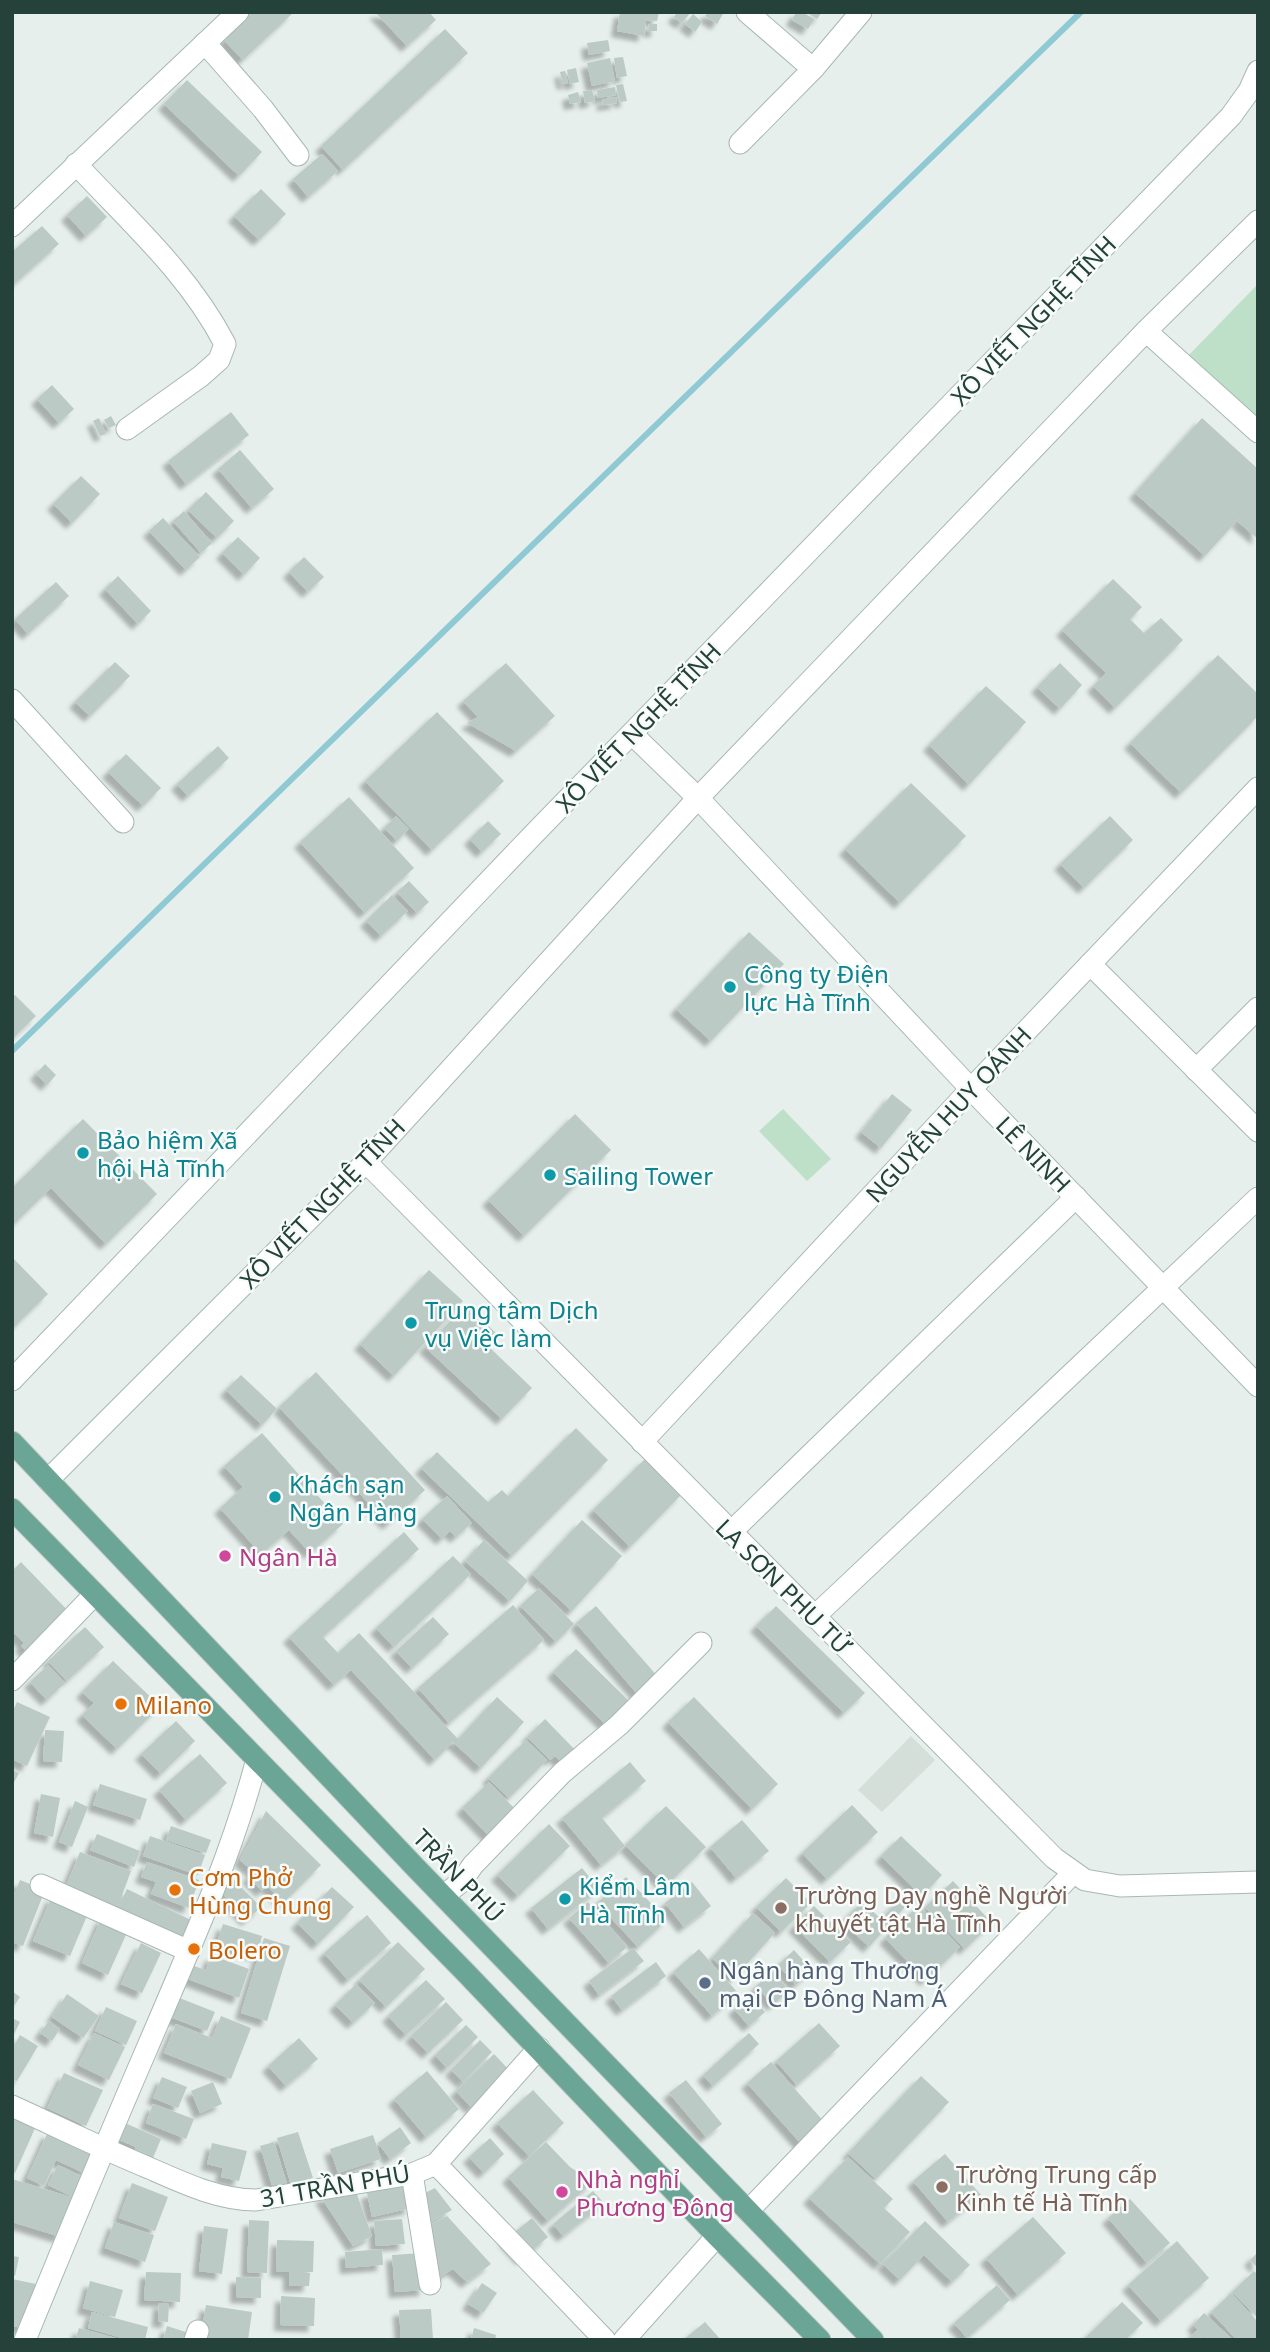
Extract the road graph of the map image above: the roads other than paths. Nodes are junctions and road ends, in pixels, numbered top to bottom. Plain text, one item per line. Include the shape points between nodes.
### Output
1 (238, 12) edge
2 (747, 12) edge
3 (861, 12) edge
4 (205, 43) junction
5 (813, 69) junction
6 (1258, 71) edge
7 (740, 143) dead end
8 (298, 155) dead end
9 (76, 164) junction
10 (1258, 221) edge
11 (12, 226) edge
12 (1146, 331) junction
13 (127, 429) dead end
14 (1258, 432) edge
15 (12, 700) edge
16 (632, 734) junction
17 (1258, 789) edge
18 (698, 798) junction
19 (123, 822) dead end
20 (1090, 964) junction
21 (1258, 1008) edge
22 (1196, 1070) junction
23 (971, 1088) junction
24 (1258, 1131) edge
25 (366, 1161) junction
26 (1076, 1197) junction
27 (1258, 1198) edge
28 (1162, 1286) junction
29 (12, 1380) edge
30 (1258, 1386) edge
31 (642, 1442) junction
32 (12, 1443) edge
33 (48, 1480) junction
34 (12, 1509) edge
35 (731, 1532) junction
36 (95, 1594) junction
37 (814, 1617) junction
38 (701, 1643) dead end
39 (12, 1681) edge
40 (257, 1759) junction
41 (1073, 1872) junction
42 (1258, 1882) edge
43 (41, 1885) dead end
44 (443, 1896) junction
45 (189, 1951) junction
46 (538, 2048) junction
47 (12, 2106) edge
48 (103, 2149) junction
49 (436, 2164) junction
50 (412, 2174) junction
51 (748, 2211) junction
52 (717, 2236) junction
53 (430, 2284) dead end
54 (25, 2340) edge
55 (605, 2340) edge
56 (624, 2340) edge
57 (820, 2340) edge
58 (873, 2340) edge

1 - 4 street
2 - 5 street
3 - 5 street
4 - 8 street
4 - 9 street
5 - 7 street
6 - 16 street, XÔ VIẾT NGHỆ TĨNH via 1231,116
9 - 11 street
9 - 13 street via 190,288 225,344 219,360 201,376
10 - 12 street, XÔ VIẾT NGHỆ TĨNH
12 - 14 street
12 - 18 street, XÔ VIẾT NGHỆ TĨNH
15 - 19 street
16 - 18 street, LÊ NINH
16 - 29 street, XÔ VIẾT NGHỆ TĨNH
17 - 20 street, NGUYỄN HUY OÁNH
18 - 23 street, LÊ NINH
18 - 25 street, XÔ VIẾT NGHỆ TĨNH
20 - 22 street
20 - 23 street, NGUYỄN HUY OÁNH
21 - 22 street
22 - 24 street
23 - 26 street, LÊ NINH
23 - 31 street, NGUYỄN HUY OÁNH
25 - 31 street, LA SƠN PHU TỬ
25 - 33 street, XÔ VIẾT NGHỆ TĨNH
26 - 28 street, LÊ NINH
26 - 35 street
27 - 28 street
28 - 30 street, LÊ NINH
28 - 37 street
31 - 35 street, LA SƠN PHU TỬ
32 - 33 main road, TRẦN PHÚ
33 - 44 main road, TRẦN PHÚ
34 - 36 main road
35 - 37 street, LA SƠN PHU TỬ
36 - 39 street
36 - 40 main road
37 - 41 street, LA SƠN PHU TỬ
38 - 44 street via 619,1725 562,1773
40 - 45 street via 244,1808
40 - 46 main road
41 - 42 street, LA SƠN PHU TỬ via 1085,1881 1120,1886
41 - 51 street
43 - 45 street
44 - 51 main road, TRẦN PHÚ
45 - 48 street
46 - 49 street, 31 TRẦN PHÚ
46 - 52 main road
47 - 48 street, 31 TRẦN PHÚ
48 - 50 street, 31 TRẦN PHÚ via 190,2186 242,2200
48 - 54 street
49 - 50 street, 31 TRẦN PHÚ
49 - 55 street
50 - 53 street
51 - 58 main road, TRẦN PHÚ
52 - 56 street
52 - 57 main road

